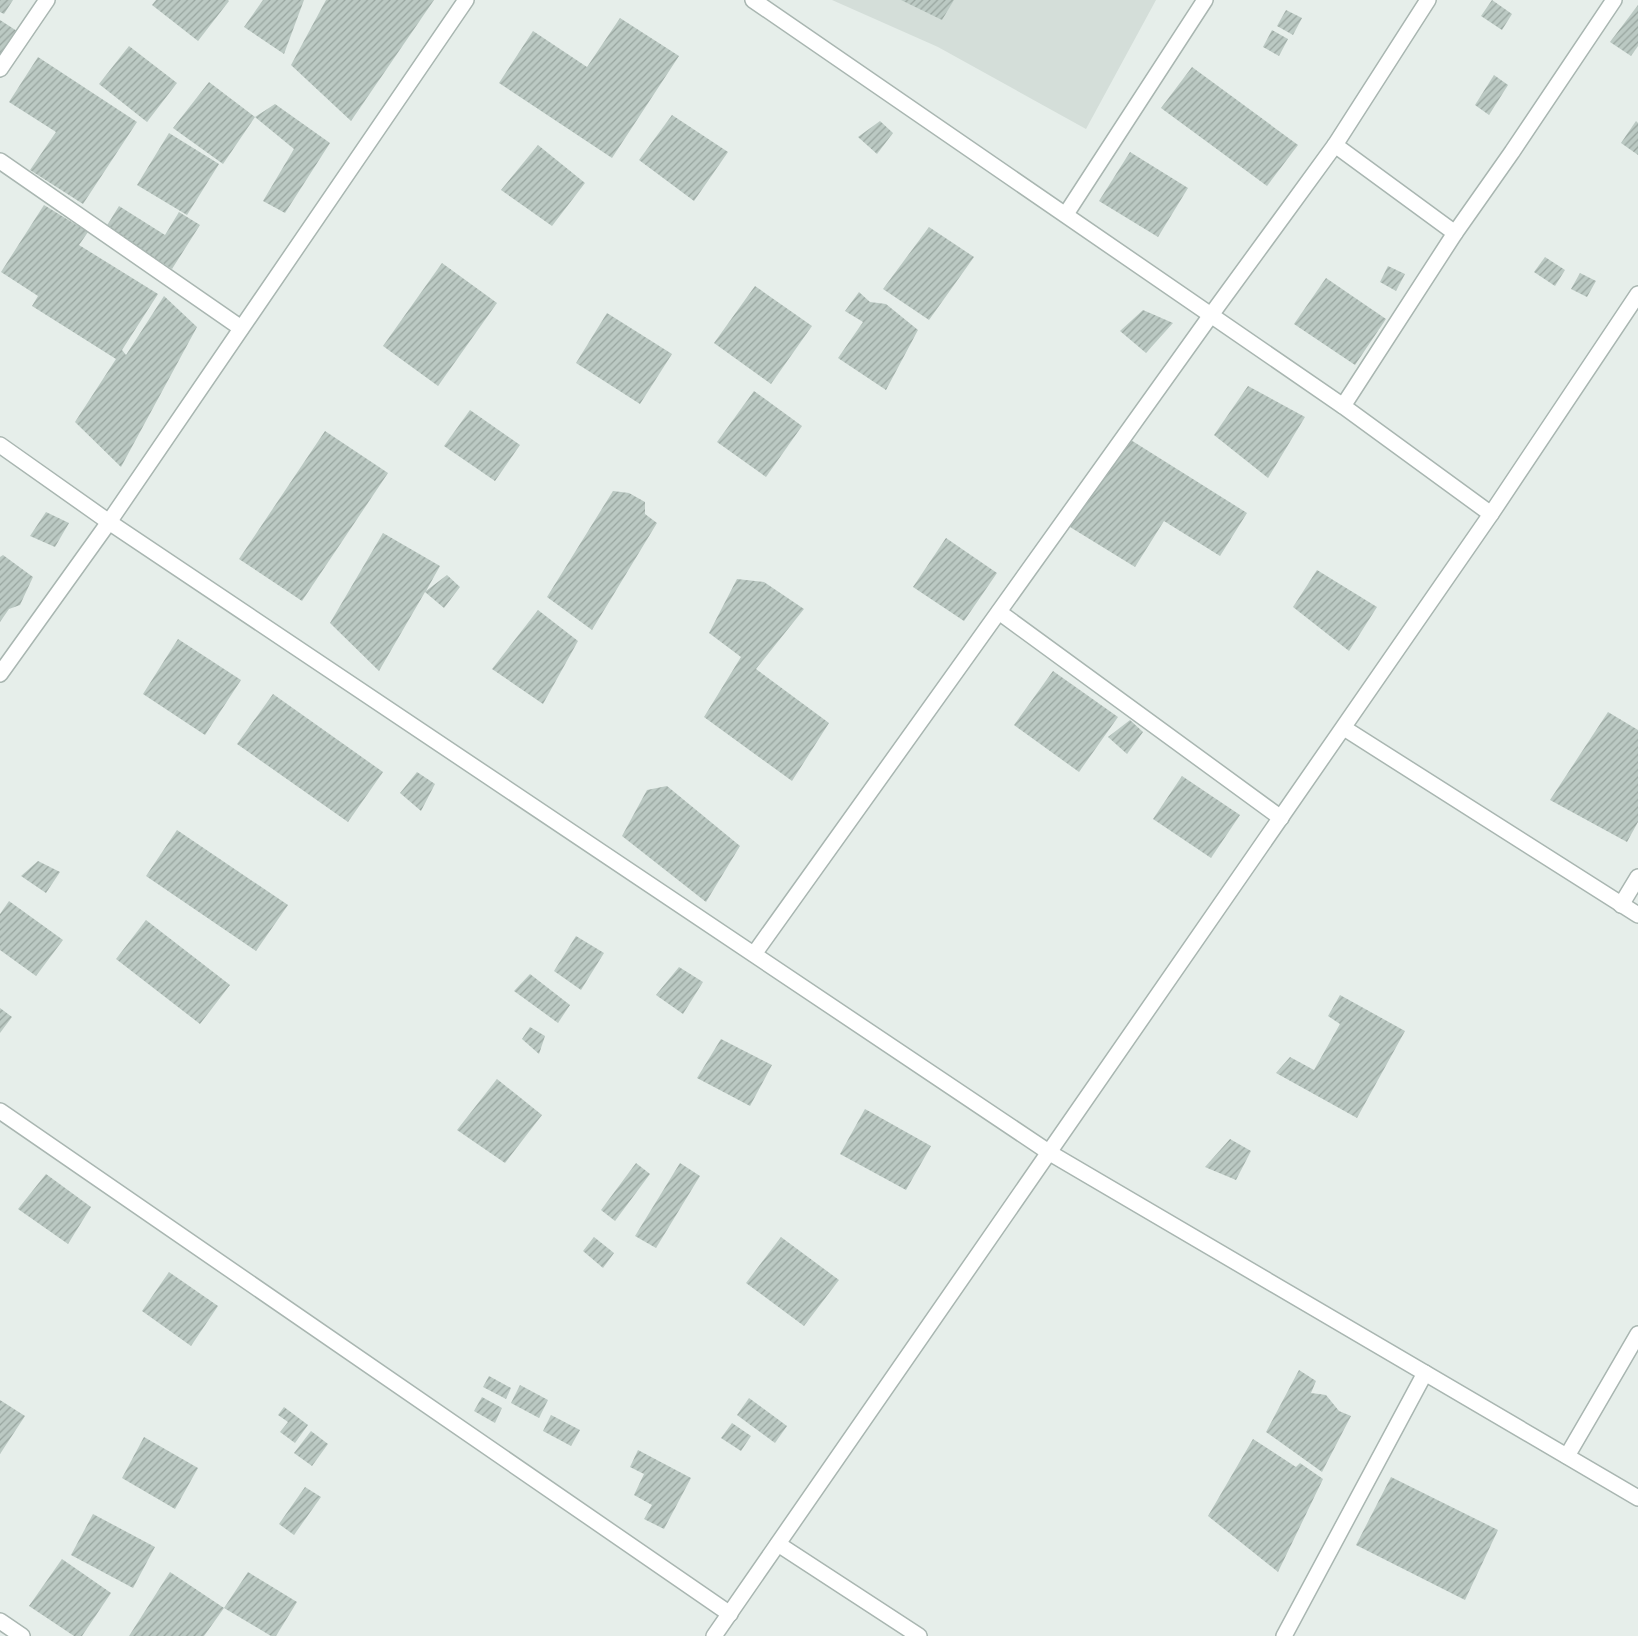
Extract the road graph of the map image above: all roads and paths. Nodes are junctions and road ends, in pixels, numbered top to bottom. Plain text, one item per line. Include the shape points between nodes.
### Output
1 (47, 0) edge
2 (466, 0) edge
3 (752, 0) edge
4 (1205, 0) edge
5 (1428, 0) edge
6 (1614, 0) edge
7 (0, 69) edge
8 (1335, 145) junction
9 (0, 161) edge
10 (1066, 214) junction
11 (1455, 233) junction
12 (1638, 294) edge
13 (1211, 314) junction
14 (241, 328) junction
15 (1343, 406) junction
16 (0, 446) edge
17 (1491, 514) junction
18 (109, 522) junction
19 (999, 612) junction
20 (0, 674) edge
21 (1344, 728) junction
22 (1281, 818) junction
23 (1638, 878) edge
24 (1621, 905) junction
25 (1638, 915) edge
26 (754, 954) junction
27 (0, 1111) edge
28 (1050, 1153) junction
29 (1638, 1334) edge
30 (1425, 1373) junction
31 (1567, 1456) junction
32 (1638, 1498) edge
33 (778, 1544) junction
34 (730, 1614) junction
35 (0, 1621) edge
36 (22, 1636) edge
37 (714, 1636) edge
38 (919, 1636) edge
39 (1284, 1636) edge

1 - 7 street
2 - 14 street
3 - 10 street
4 - 10 street
5 - 8 street
6 - 11 street
8 - 11 street
8 - 13 street
9 - 14 street
10 - 13 street
11 - 15 street
12 - 17 street
13 - 15 street
13 - 19 street
14 - 18 street
15 - 17 street
16 - 18 street
17 - 21 street
18 - 20 street
18 - 26 street
19 - 22 street
19 - 26 street
21 - 22 street
21 - 24 street
22 - 28 street
23 - 24 street
24 - 25 street
26 - 28 street
27 - 34 street
28 - 30 street
28 - 33 street
29 - 31 street
30 - 31 street
30 - 39 street
31 - 32 street
33 - 34 street
33 - 38 street
34 - 37 street
35 - 36 street

